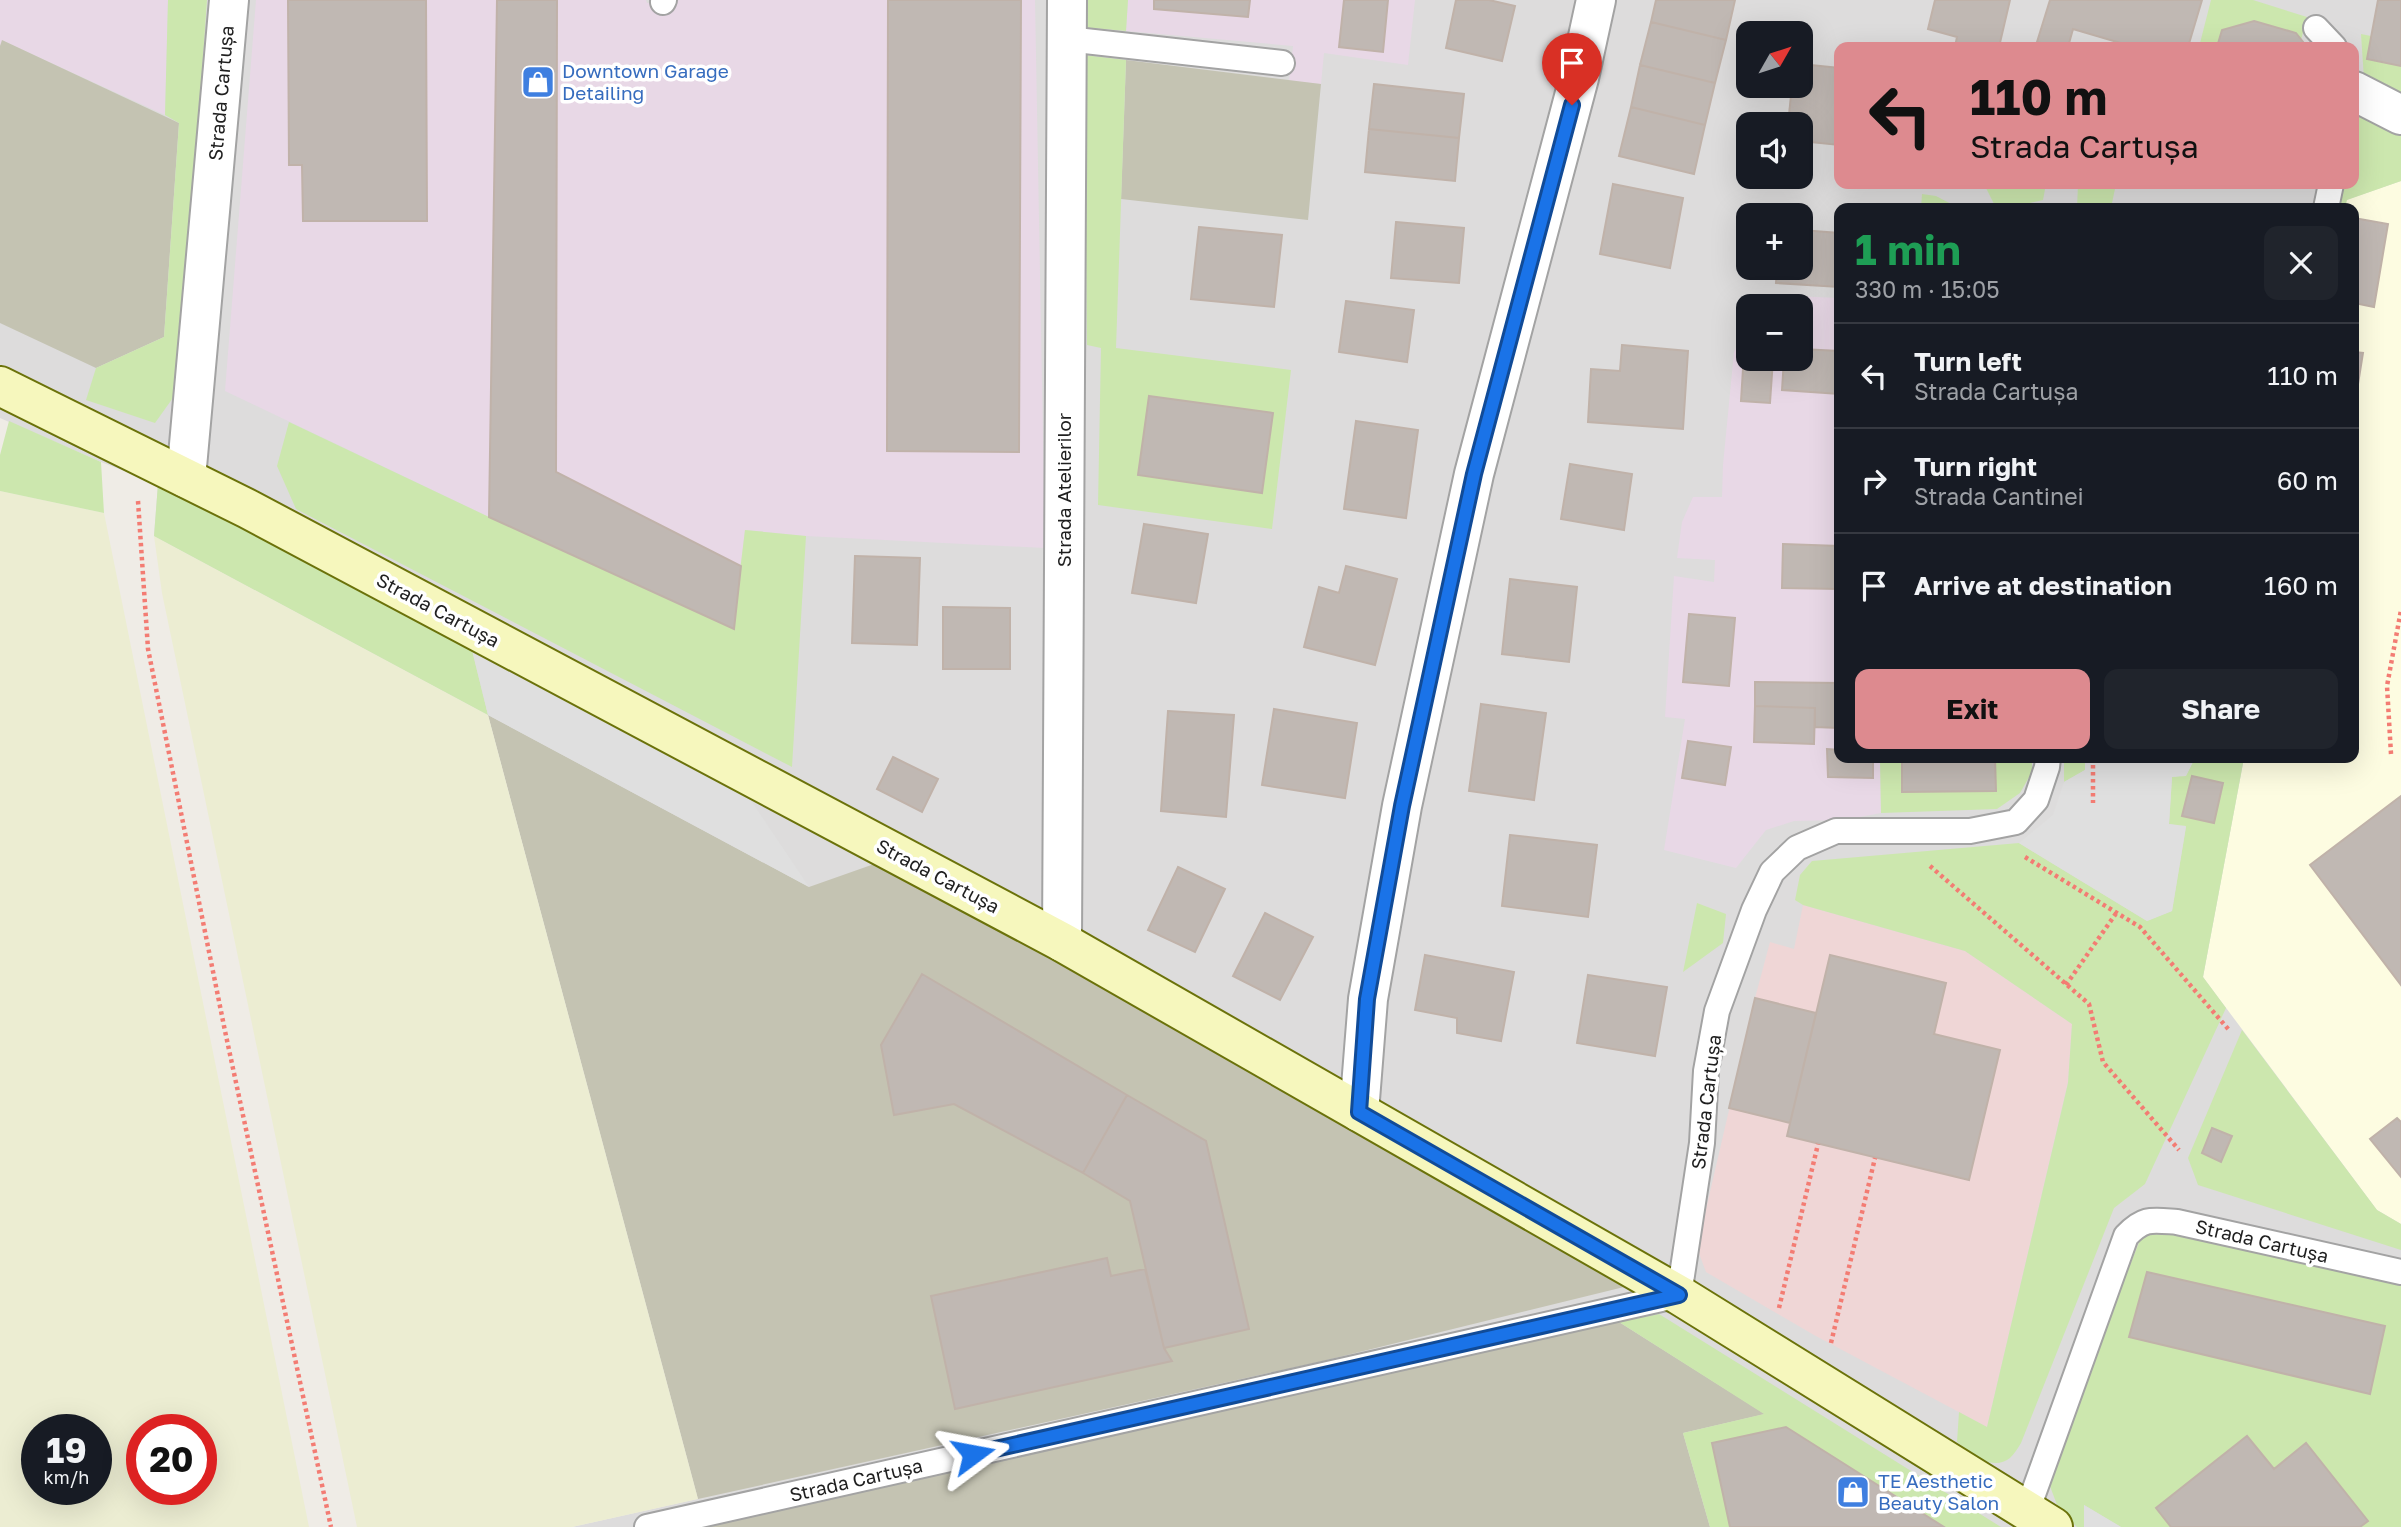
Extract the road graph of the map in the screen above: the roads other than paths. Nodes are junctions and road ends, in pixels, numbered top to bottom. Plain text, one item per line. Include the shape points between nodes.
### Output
1 (229, 0) edge
2 (1067, 0) edge
3 (1597, 0) edge
4 (2316, 28) dead end
5 (1067, 39) junction
6 (2329, 42) edge
7 (1282, 63) dead end
8 (2359, 94) edge
9 (2401, 115) edge
10 (0, 386) edge
11 (186, 478) junction
12 (2047, 763) edge
13 (1062, 942) junction
14 (1359, 1112) junction
15 (2401, 1272) edge
16 (1679, 1295) junction
17 (2040, 1519) edge
18 (647, 1527) edge

1 - 11 street, Strada Cartușa
2 - 5 street, Strada Atelierilor
3 - 14 street via 1474,474 1402,806 1367,999
4 - 6 lane
5 - 7 lane
5 - 13 street, Strada Atelierilor
8 - 9 street
10 - 11 street, Strada Cartușa
11 - 13 street, Strada Cartușa
12 - 16 lane, Strada Cartușa via 2036,800 2016,822 1979,829 1836,831 1797,848 1772,872 1717,1011
13 - 14 street, Strada Cartușa
14 - 16 street, Strada Cartușa
15 - 17 lane, Strada Cartușa via 2177,1222 2137,1224 2126,1236
16 - 17 street, Strada Cartușa
16 - 18 lane, Strada Cartușa

